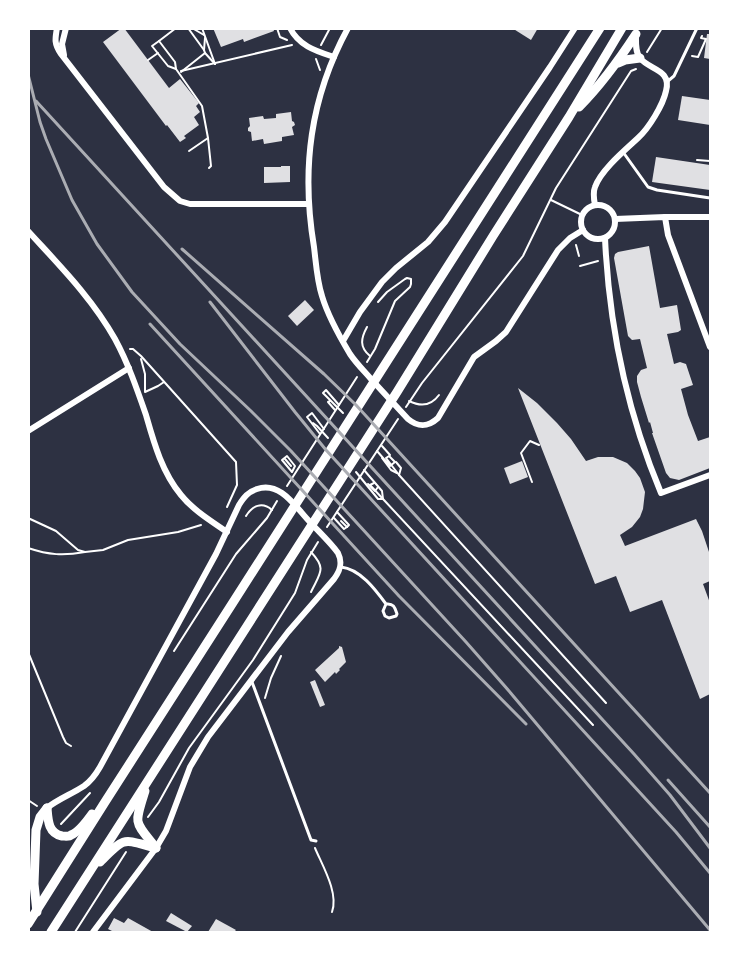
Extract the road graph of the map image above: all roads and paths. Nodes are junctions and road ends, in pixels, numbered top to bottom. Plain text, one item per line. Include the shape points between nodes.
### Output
1 (57, 28) edge
2 (66, 28) edge
3 (176, 28) edge
4 (188, 28) edge
5 (192, 28) edge
6 (202, 28) edge
7 (290, 28) edge
8 (348, 28) edge
9 (574, 28) edge
10 (593, 28) edge
11 (600, 28) edge
12 (622, 28) edge
13 (662, 28) edge
14 (697, 28) edge
15 (705, 28) edge
16 (636, 34) joint
17 (205, 36) junction
18 (159, 41) junction
19 (292, 45) dead end
20 (204, 52) junction
21 (158, 53) junction
22 (643, 56) junction
23 (192, 57) dead end
24 (334, 57) junction
25 (148, 60) dead end
26 (195, 60) junction
27 (66, 61) junction
28 (689, 61) dead end
29 (577, 63) junction
30 (215, 64) junction
31 (616, 64) junction
32 (638, 68) dead end
33 (176, 69) junction
34 (180, 72) junction
35 (668, 81) junction
36 (569, 117) junction
37 (208, 138) junction
38 (189, 151) dead end
39 (623, 152) junction
40 (697, 160) dead end
41 (711, 161) edge
42 (209, 168) dead end
43 (711, 198) edge
44 (551, 200) junction
45 (308, 204) junction
46 (595, 205) junction
47 (582, 214) junction
48 (665, 217) junction
49 (711, 217) edge
50 (615, 219) junction
51 (583, 230) junction
52 (28, 231) edge
53 (605, 238) junction
54 (576, 245) dead end
55 (579, 256) dead end
56 (598, 261) dead end
57 (580, 266) dead end
58 (360, 312) junction
59 (367, 327) dead end
60 (343, 341) junction
61 (711, 347) edge
62 (128, 349) dead end
63 (141, 356) junction
64 (371, 357) junction
65 (129, 368) junction
66 (164, 382) junction
67 (440, 395) dead end
68 (409, 401) junction
69 (339, 405) junction
70 (336, 411) junction
71 (324, 429) junction
72 (28, 430) edge
73 (320, 435) junction
74 (381, 445) junction
75 (539, 445) dead end
76 (377, 451) junction
77 (285, 459) dead end
78 (293, 468) junction
79 (364, 470) junction
80 (399, 475) junction
81 (711, 475) edge
82 (360, 477) junction
83 (532, 482) dead end
84 (285, 490) dead end
85 (279, 499) dead end
86 (383, 499) junction
87 (226, 507) dead end
88 (272, 509) junction
89 (335, 515) junction
90 (246, 516) dead end
91 (28, 518) edge
92 (341, 521) junction
93 (201, 525) dead end
94 (261, 525) dead end
95 (347, 527) dead end
96 (227, 532) junction
97 (323, 533) dead end
98 (318, 541) dead end
99 (28, 548) edge
100 (312, 551) junction
101 (85, 552) junction
102 (340, 567) junction
103 (310, 592) dead end
104 (386, 604) junction
105 (285, 648) dead end
106 (28, 652) edge
107 (251, 680) junction
108 (606, 703) dead end
109 (261, 707) junction
110 (593, 725) dead end
111 (71, 746) dead end
112 (150, 778) junction
113 (28, 800) edge
114 (105, 802) junction
115 (43, 808) junction
116 (140, 828) junction
117 (311, 840) junction
118 (316, 841) dead end
119 (132, 842) junction
120 (156, 848) junction
121 (86, 877) junction
122 (36, 912) junction
123 (332, 912) dead end
124 (28, 924) edge
125 (51, 933) edge
126 (75, 933) edge
127 (93, 933) edge

1 - 27 street via 54,40
2 - 27 street via 62,44
3 - 18 path
4 - 20 path
5 - 17 path
6 - 17 path
7 - 24 street via 306,46
8 - 24 street
9 - 58 street via 445,222 382,282
10 - 29 main road
11 - 29 main road
12 - 36 main road
13 - 22 path
14 - 35 lane
15 - 28 path via 701,38 706,39 698,57 691,56
16 - 22 street via 636,44
16 - 31 main road
17 - 20 path
17 - 30 path
18 - 21 path via 152,46
18 - 33 path
19 - 30 path
20 - 26 path
20 - 30 path
21 - 25 path
21 - 33 path via 168,66
22 - 31 main road
22 - 35 street
23 - 26 path
24 - 45 street via 312,132
26 - 34 path
27 - 45 street via 164,188 180,201
29 - 114 main road
30 - 34 path
31 - 36 main road
32 - 44 path via 632,71
33 - 34 path
34 - 37 path via 202,106
35 - 39 street via 656,115
36 - 112 main road
37 - 38 path
37 - 42 path
39 - 43 lane via 644,183 653,189
39 - 46 street via 595,188
40 - 41 path
44 - 47 path
44 - 68 path via 523,256
45 - 60 street via 322,295
46 - 47 street
46 - 50 street via 610,210
47 - 51 street
48 - 49 street
48 - 50 street
48 - 61 street via 668,235
50 - 53 street via 613,230
51 - 53 street via 595,239
51 - 60 street via 558,250 506,332 474,357 432,423 421,426 408,419 356,362
52 - 65 street via 89,300
53 - 81 street via 610,309 625,383 660,494
54 - 55 path
56 - 57 path
58 - 60 street
58 - 64 path via 368,313 387,292 411,279 410,286 393,305
59 - 64 path via 361,342
62 - 63 path
63 - 66 path
63 - 66 path via 145,392
64 - 69 path
65 - 72 street
65 - 96 street via 169,477 192,507
66 - 87 path via 236,462 237,485
67 - 68 path via 425,405
68 - 74 path
69 - 70 path
69 - 70 path via 326,390 323,393
70 - 71 path
71 - 73 path
71 - 73 path via 312,413 308,417
73 - 78 path
74 - 76 path
74 - 80 path via 400,468
75 - 83 path via 530,441 521,453
76 - 79 path
76 - 80 path via 390,466 395,462 389,456 386,458
77 - 78 path
78 - 84 path
79 - 82 path
79 - 86 path via 382,491
80 - 108 path
82 - 86 path via 375,491 378,488 374,482 370,485
82 - 89 path
85 - 88 path
86 - 110 path
88 - 90 path via 260,505
88 - 94 path
89 - 92 path
89 - 92 path
89 - 97 path
91 - 101 path via 56,531
92 - 95 path
93 - 101 path
96 - 102 street via 248,494 261,488 276,489 336,551
96 - 115 street via 100,767 85,785
98 - 100 path
99 - 101 path via 56,555
100 - 103 path via 321,568
100 - 116 path via 295,593 253,660 189,748
102 - 104 lane via 355,570
102 - 107 street
104 - 104 lane via 385,616 396,616 394,607
105 - 109 path
106 - 111 path via 63,737
107 - 109 lane
107 - 120 street via 197,754
109 - 117 lane
112 - 116 main road via 137,816
112 - 121 main road
113 - 115 path
114 - 115 main road via 72,835 65,837 53,832
114 - 122 main road
115 - 122 main road via 36,830
116 - 120 main road
117 - 118 lane
117 - 123 path via 334,900
119 - 120 main road
119 - 121 main road via 118,843
119 - 126 path
120 - 127 street
121 - 125 main road
122 - 124 main road

